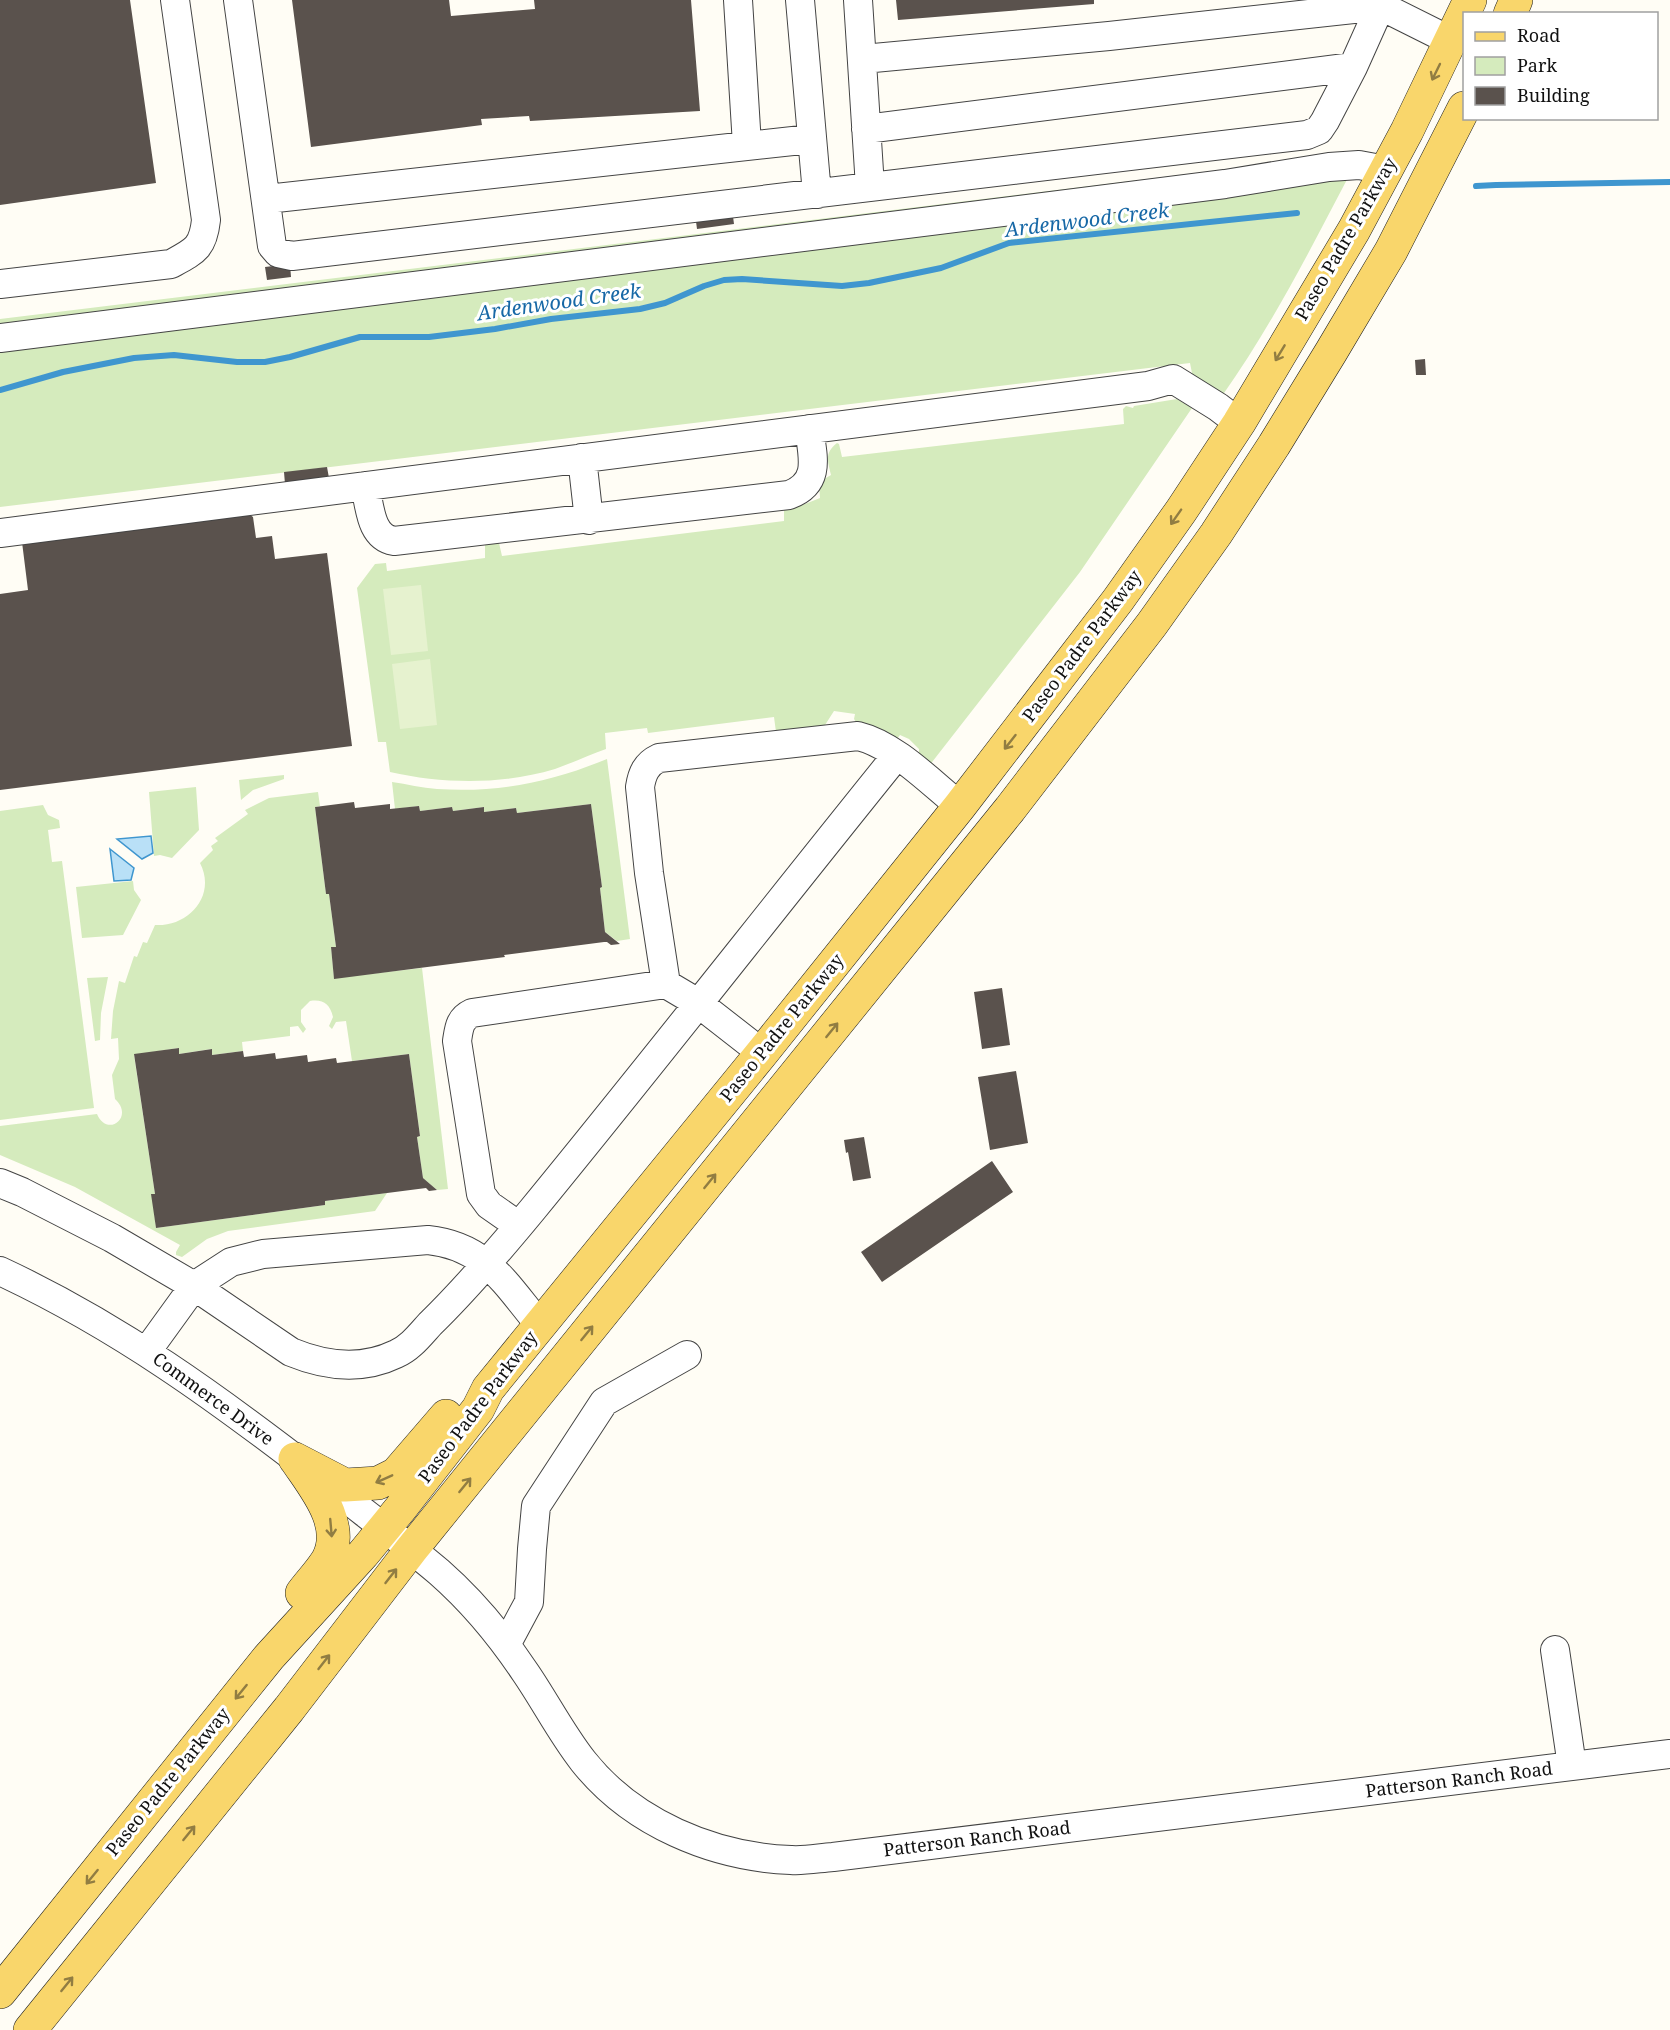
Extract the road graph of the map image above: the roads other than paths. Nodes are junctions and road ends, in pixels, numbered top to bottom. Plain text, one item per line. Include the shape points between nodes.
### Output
1 (175, 0) edge
2 (238, 0) edge
3 (738, 0) edge
4 (800, 0) edge
5 (858, 0) edge
6 (1382, 3) edge
7 (1463, 15) edge
8 (1451, 41) junction
9 (863, 59) junction
10 (1353, 67) junction
11 (1463, 110) edge
12 (866, 129) junction
13 (811, 139) junction
14 (747, 145) junction
15 (1386, 170) junction
16 (870, 187) junction
17 (817, 194) junction
18 (267, 199) junction
19 (0, 284) edge
20 (0, 338) edge
21 (1239, 423) junction
22 (809, 429) junction
23 (582, 458) junction
24 (365, 486) junction
25 (589, 520) junction
26 (0, 533) edge
27 (897, 755) junction
28 (960, 806) junction
29 (666, 984) junction
30 (698, 1003) junction
31 (762, 1053) junction
32 (0, 1183) edge
33 (519, 1226) junction
34 (488, 1263) junction
35 (0, 1271) edge
36 (194, 1286) junction
37 (540, 1325) junction
38 (147, 1351) junction
39 (687, 1355) dead end
40 (488, 1389) junction
41 (295, 1459) junction
42 (384, 1529) junction
43 (411, 1550) junction
44 (506, 1645) junction
45 (1555, 1650) dead end
46 (269, 1657) junction
47 (1670, 1754) edge
48 (1572, 1766) junction
49 (0, 1992) edge
50 (30, 2030) edge

1 - 19 street via 206,220 204,236 194,252 171,264
2 - 18 street
3 - 14 street
4 - 13 street
5 - 9 street
6 - 8 street
6 - 9 street via 1109,36
6 - 10 street
7 - 8 main road, Paseo Padre Parkway
8 -> 15 main road, Paseo Padre Parkway
9 - 12 street
10 - 12 street
10 - 16 street via 1325,121 1307,135
43 -> 11 main road, Paseo Padre Parkway via 1010,809 1152,624 1216,534 1331,352 1391,251
12 - 16 street
13 - 14 street
13 - 17 street
14 - 18 street
15 - 20 street via 1359,165 1329,166 1225,184
15 -> 21 main road, Paseo Padre Parkway
16 - 17 street
17 - 18 street via 292,256 272,246
21 - 22 street via 1173,379 1148,386
21 -> 28 main road, Paseo Padre Parkway via 1118,600
22 - 23 street
22 - 25 street via 814,465 808,484 800,491
23 - 24 street
23 - 25 street
24 - 25 street via 376,531 394,542
24 - 26 street
27 - 28 street
27 - 29 street via 864,737 853,736 651,762 640,787
27 - 30 street
28 - 31 main road, Paseo Padre Parkway
29 - 30 street
29 - 33 street via 472,1013 460,1023 457,1041 481,1194 489,1205
30 - 31 street
30 - 33 street
31 - 37 main road, Paseo Padre Parkway
32 - 36 street via 112,1238
33 - 34 street
34 - 36 street via 453,1244 429,1240 263,1254 231,1262
34 - 36 street via 408,1346 369,1364 325,1364 291,1352
34 - 37 street
35 - 38 street, Commerce Drive via 48,1293
36 - 38 street
37 - 40 main road, Paseo Padre Parkway
38 - 41 street, Commerce Drive
39 - 44 street via 604,1402 536,1506 529,1602
40 -> 41 main road via 467,1392 396,1474 378,1483 345,1485
40 - 42 main road, Paseo Padre Parkway via 478,1409
41 - 42 street, Commerce Drive
41 -> 46 main road via 328,1509 332,1537 328,1560 266,1640
42 - 43 street, Commerce Drive
42 - 46 main road, Paseo Padre Parkway
43 - 44 street, Patterson Ranch Road via 441,1574
50 -> 43 main road, Paseo Padre Parkway via 289,1709
44 - 48 street, Patterson Ranch Road via 583,1761 618,1796 660,1825 707,1846 747,1856 793,1861 833,1857
45 - 48 street
46 -> 49 main road, Paseo Padre Parkway
47 - 48 street, Patterson Ranch Road

